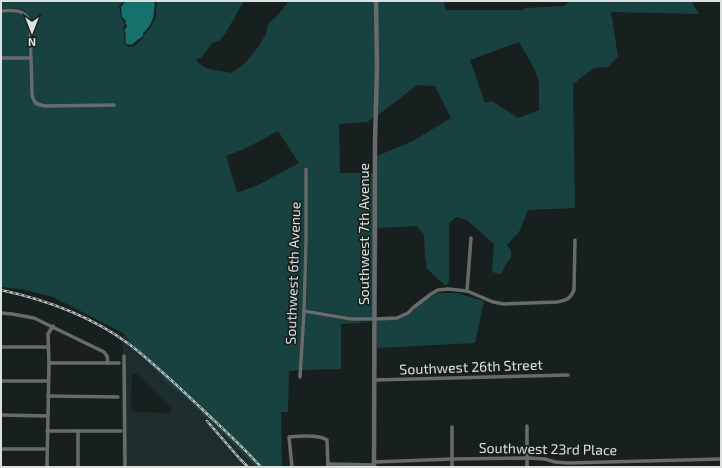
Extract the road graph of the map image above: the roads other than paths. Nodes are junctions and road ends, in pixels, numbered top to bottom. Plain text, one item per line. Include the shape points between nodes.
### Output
1 (376, 1) edge
2 (1, 10) edge
3 (1, 58) edge
4 (31, 58) junction
5 (114, 105) dead end
6 (306, 169) dead end
7 (471, 238) dead end
8 (575, 240) dead end
9 (467, 291) junction
10 (304, 311) junction
11 (1, 313) edge
12 (375, 319) junction
13 (53, 326) junction
14 (1, 347) edge
15 (48, 347) junction
16 (124, 356) dead end
17 (49, 363) junction
18 (108, 363) junction
19 (119, 363) dead end
20 (568, 375) dead end
21 (300, 377) dead end
22 (374, 380) junction
23 (1, 381) edge
24 (48, 381) junction
25 (48, 396) junction
26 (118, 397) dead end
27 (1, 415) edge
28 (48, 416) junction
29 (527, 426) dead end
30 (452, 427) dead end
31 (47, 431) junction
32 (78, 431) junction
33 (121, 431) dead end
34 (1, 449) edge
35 (47, 449) junction
36 (528, 458) junction
37 (452, 459) junction
38 (721, 459) edge
39 (374, 464) edge
40 (328, 465) edge
41 (47, 467) edge
42 (78, 467) edge
43 (125, 467) edge
44 (292, 467) edge
45 (452, 467) edge
46 (527, 467) edge

1 - 12 street, Southwest 7th Avenue
2 - 4 street via 16,11 27,16 31,25
3 - 4 street
4 - 5 street via 32,94 38,105
6 - 10 street, Southwest 6th Avenue
7 - 9 street
8 - 9 street via 574,290 566,300 504,304
9 - 12 street via 438,290 408,313 397,318
10 - 12 street via 351,319
10 - 21 street, Southwest 6th Avenue
11 - 13 street via 27,316
12 - 22 street, Southwest 7th Avenue
13 - 15 street via 48,334
13 - 18 street via 104,352
14 - 15 street
15 - 17 street
16 - 43 street
17 - 18 street
17 - 24 street
18 - 19 street
20 - 22 street, Southwest 26th Street
22 - 39 street, Southwest 7th Avenue
23 - 24 street
24 - 25 street
25 - 26 street
25 - 28 street
27 - 28 street
28 - 31 street
29 - 36 street
30 - 37 street
31 - 32 street
31 - 35 street
32 - 33 street
32 - 42 street
34 - 35 street
35 - 41 street
36 - 37 street, Southwest 23rd Place
36 - 38 street, Southwest 23rd Place via 568,463
36 - 46 street
37 - 39 street, Southwest 23rd Place
37 - 45 street
39 - 40 street, Southwest 23rd Place
40 - 44 street via 325,438 302,436 289,437

